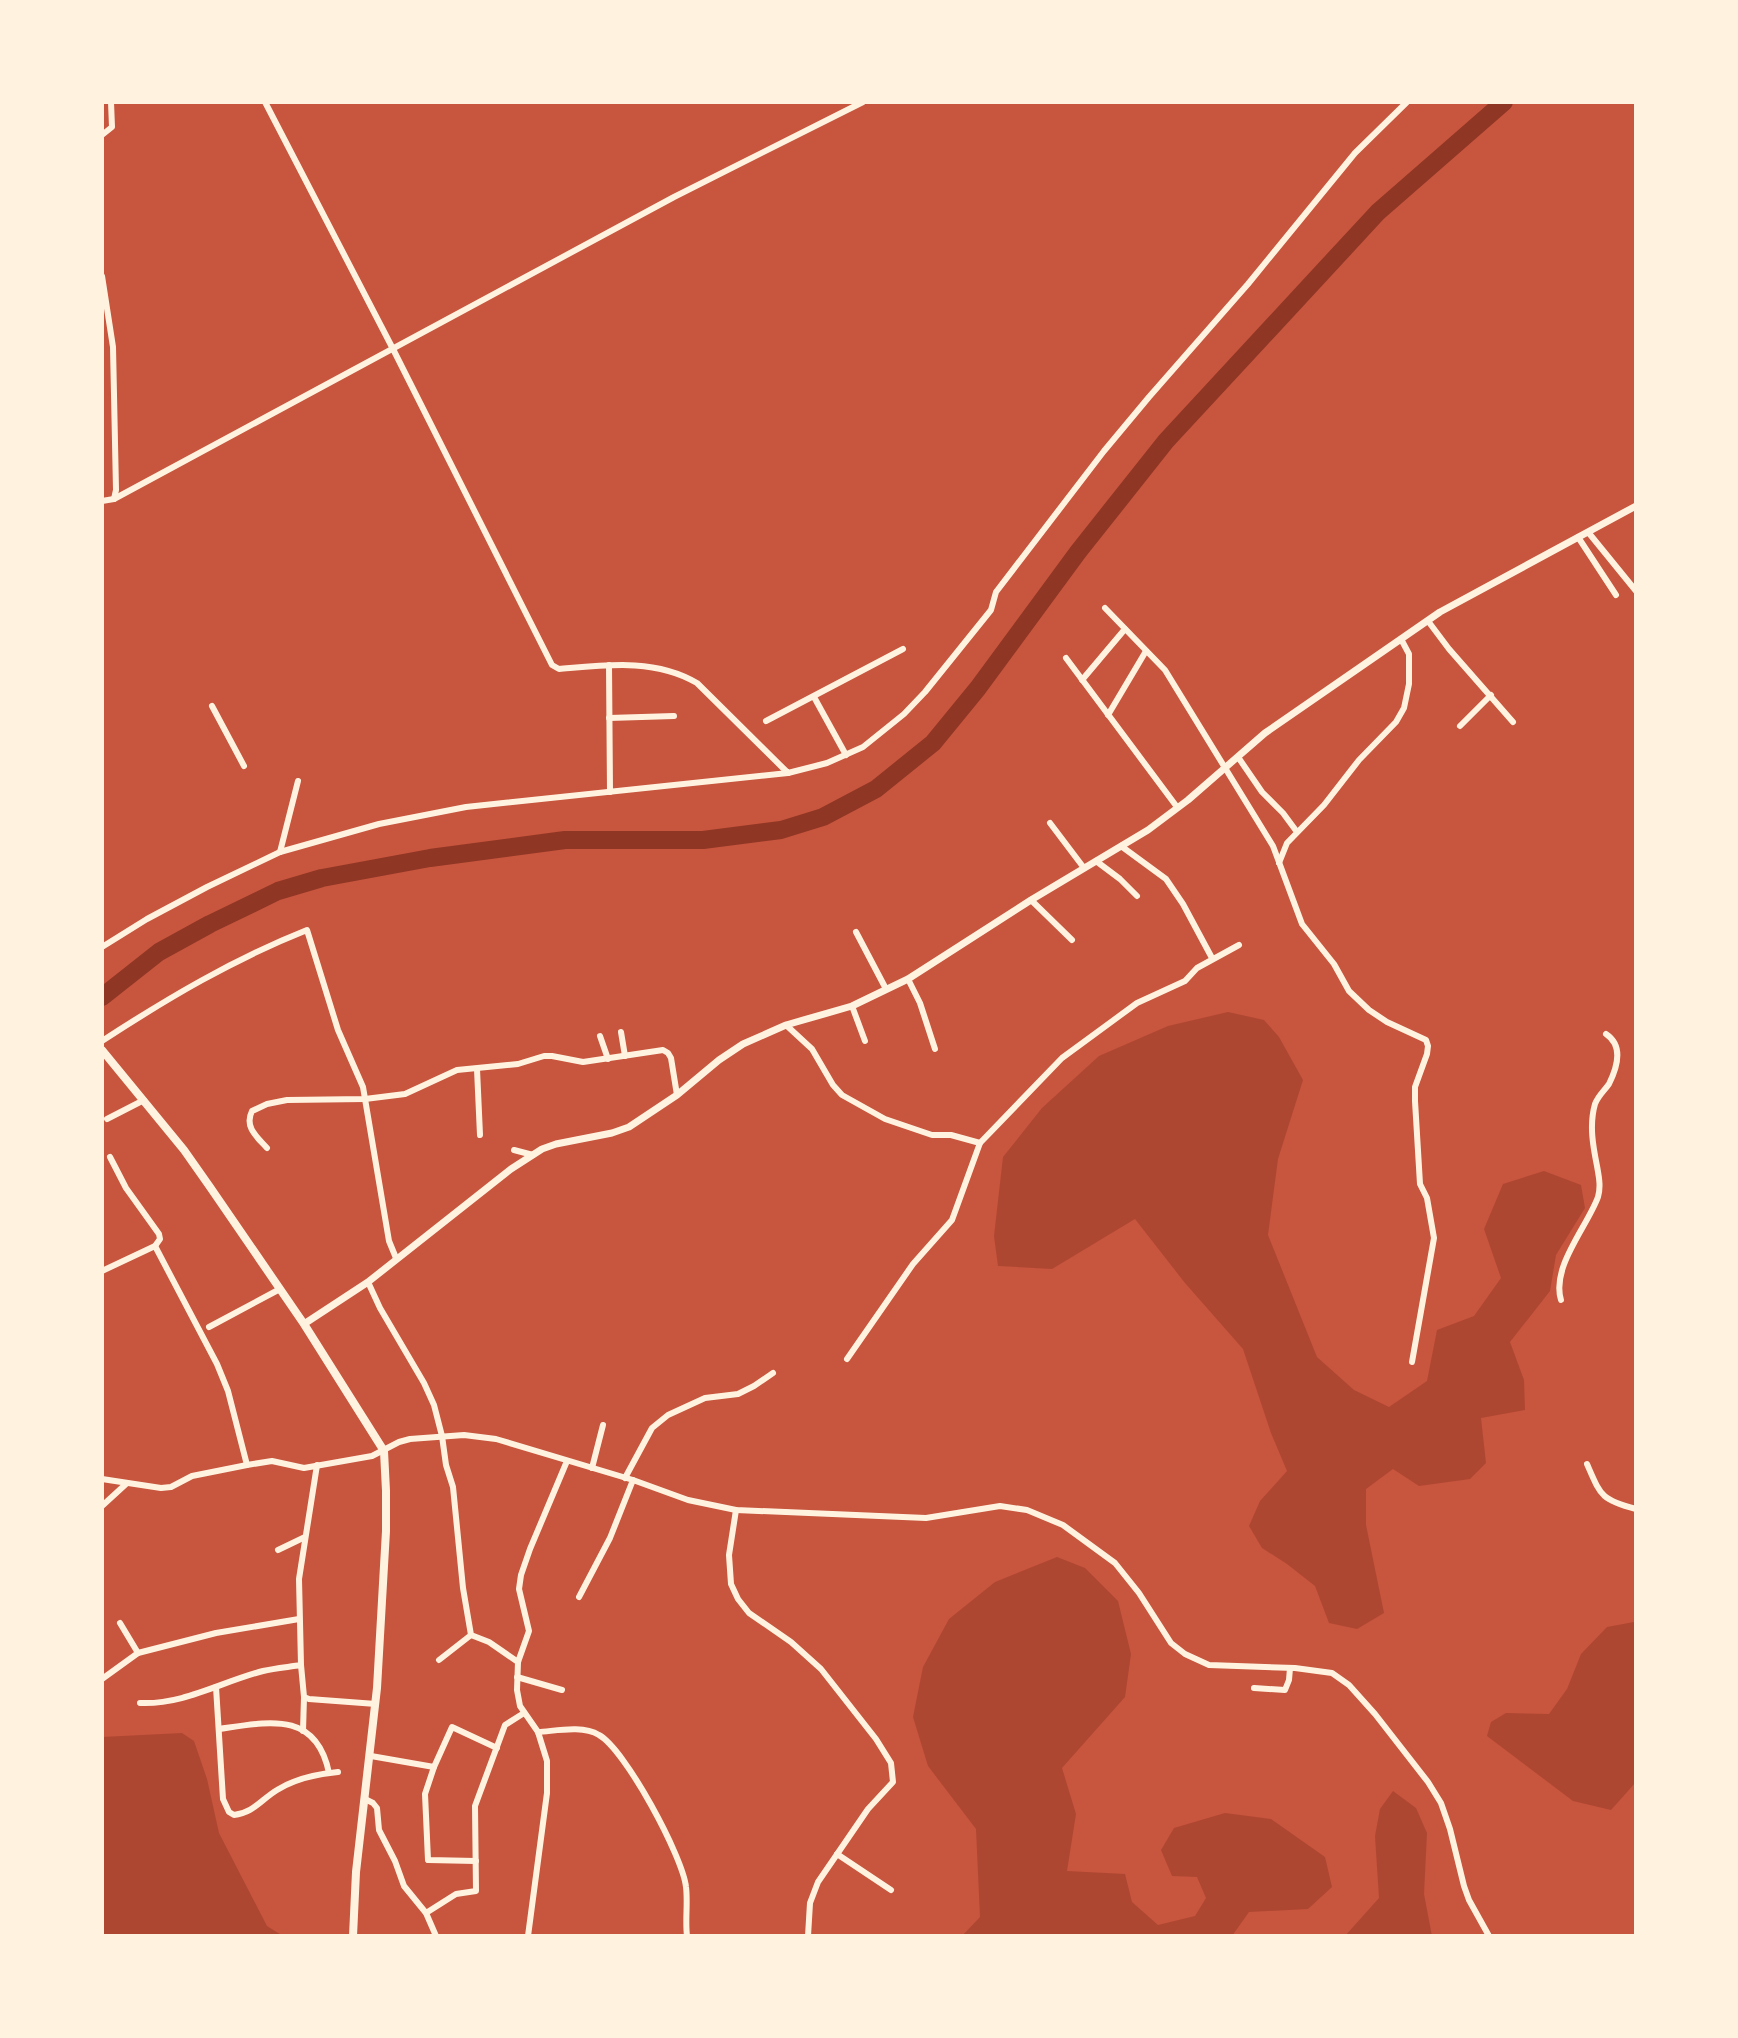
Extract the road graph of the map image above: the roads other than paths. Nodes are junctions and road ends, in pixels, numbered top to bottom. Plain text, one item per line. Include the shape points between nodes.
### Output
1 (111, 102) edge
2 (265, 102) edge
3 (863, 102) edge
4 (1407, 102) edge
5 (102, 135) edge
6 (102, 276) edge
7 (393, 349) junction
8 (114, 499) junction
9 (102, 501) edge
10 (1636, 506) edge
11 (1588, 532) junction
12 (1578, 537) junction
13 (1636, 591) edge
14 (1616, 595) dead end
15 (1105, 608) dead end
16 (1428, 621) junction
17 (1125, 629) junction
18 (1401, 639) junction
19 (903, 649) dead end
20 (1146, 651) junction
21 (1066, 658) dead end
22 (609, 665) junction
23 (1082, 680) junction
24 (1491, 695) junction
25 (814, 697) junction
26 (212, 706) dead end
27 (1108, 715) junction
28 (674, 716) dead end
29 (609, 718) junction
30 (766, 721) dead end
31 (1513, 722) dead end
32 (1460, 726) dead end
33 (846, 755) junction
34 (1238, 757) junction
35 (244, 766) dead end
36 (1225, 769) junction
37 (788, 773) junction
38 (298, 781) dead end
39 (610, 792) junction
40 (1177, 807) junction
41 (1050, 823) dead end
42 (1297, 832) junction
43 (1121, 846) junction
44 (280, 852) junction
45 (1096, 861) junction
46 (1279, 863) junction
47 (1084, 868) junction
48 (1137, 896) dead end
49 (1031, 900) junction
50 (856, 932) dead end
51 (1072, 940) dead end
52 (1239, 945) dead end
53 (102, 947) edge
54 (1212, 958) junction
55 (908, 979) junction
56 (886, 989) junction
57 (852, 1006) junction
58 (786, 1025) junction
59 (621, 1032) dead end
60 (1606, 1034) dead end
61 (600, 1036) dead end
62 (102, 1041) edge
63 (865, 1041) dead end
64 (935, 1049) dead end
65 (102, 1050) edge
66 (625, 1056) junction
67 (608, 1059) junction
68 (477, 1069) junction
69 (677, 1095) junction
70 (365, 1099) junction
71 (144, 1100) junction
72 (107, 1119) dead end
73 (480, 1135) dead end
74 (980, 1143) junction
75 (267, 1148) dead end
76 (514, 1150) dead end
77 (533, 1155) junction
78 (110, 1157) dead end
79 (155, 1246) junction
80 (396, 1258) junction
81 (102, 1271) edge
82 (368, 1282) junction
83 (280, 1289) junction
84 (1561, 1300) dead end
85 (304, 1324) junction
86 (209, 1327) dead end
87 (847, 1359) dead end
88 (1412, 1362) dead end
89 (773, 1373) dead end
90 (603, 1425) dead end
91 (442, 1436) junction
92 (384, 1451) junction
93 (567, 1461) junction
94 (1587, 1464) dead end
95 (247, 1465) junction
96 (317, 1465) junction
97 (592, 1468) junction
98 (625, 1478) junction
99 (102, 1479) edge
100 (633, 1480) junction
101 (126, 1484) junction
102 (102, 1506) edge
103 (1636, 1509) edge
104 (736, 1510) junction
105 (305, 1537) junction
106 (278, 1550) dead end
107 (579, 1597) dead end
108 (299, 1619) junction
109 (120, 1623) dead end
110 (471, 1635) junction
111 (138, 1653) junction
112 (439, 1660) dead end
113 (518, 1662) junction
114 (301, 1665) junction
115 (1290, 1668) junction
116 (517, 1677) junction
117 (102, 1679) edge
118 (216, 1687) junction
119 (1254, 1688) dead end
120 (562, 1690) dead end
121 (304, 1697) junction
122 (140, 1703) dead end
123 (376, 1704) junction
124 (524, 1713) junction
125 (219, 1729) junction
126 (303, 1731) junction
127 (538, 1732) junction
128 (497, 1748) junction
129 (371, 1756) junction
130 (434, 1767) junction
131 (338, 1772) dead end
132 (329, 1773) junction
133 (365, 1799) junction
134 (837, 1854) junction
135 (476, 1861) junction
136 (891, 1890) dead end
137 (426, 1913) junction
138 (353, 1936) edge
139 (436, 1936) edge
140 (528, 1936) edge
141 (687, 1936) edge
142 (808, 1936) edge
143 (1489, 1936) edge

1 - 5 street via 112,127
2 - 7 street
3 - 7 street
4 - 33 street via 1355,153 1104,451 996,592 991,610 925,692 879,735
6 - 8 street via 113,347
7 - 8 street
7 - 22 street via 552,665
8 - 9 street
10 - 11 street
11 - 12 street
11 - 13 street
12 - 14 street
12 - 16 street
15 - 17 street
16 - 18 street
16 - 24 street
17 - 20 street
17 - 23 street
18 - 34 street
18 - 42 street via 1409,654 1404,708
19 - 25 street
20 - 27 street
20 - 36 street via 1165,670
21 - 23 street
22 - 29 street
22 - 37 street via 650,666 697,683
23 - 27 street
24 - 31 street
24 - 32 street
25 - 30 street
25 - 33 street
26 - 35 street
27 - 40 street
28 - 29 street
29 - 39 street
33 - 37 street
34 - 36 street
34 - 42 street
36 - 40 street
36 - 46 street
37 - 39 street
38 - 44 street
39 - 44 street via 423,814
40 - 43 street
41 - 47 street
42 - 46 street
43 - 45 street
43 - 54 street via 1166,879
44 - 53 street
45 - 47 street
45 - 48 street
46 - 88 street via 1302,924 1349,991 1369,1010 1426,1040 1428,1046 1415,1101 1420,1184 1434,1238
47 - 49 street
49 - 51 street
49 - 55 street
50 - 56 street
52 - 54 street
54 - 74 street via 1185,981 1137,1003 1062,1058
55 - 56 street
55 - 64 street
56 - 57 street
57 - 58 street
57 - 63 street
58 - 69 street via 743,1044
58 - 74 street via 812,1049 842,1095 885,1119 932,1135
59 - 66 street
60 - 84 street via 1618,1061 1592,1120 1599,1194 1559,1282
61 - 67 street
62 - 70 street via 237,960 307,930
65 - 71 main road
66 - 67 street
66 - 69 street via 659,1049 668,1053
67 - 68 street via 583,1062 544,1056
68 - 70 street via 457,1070 405,1094
68 - 73 street
69 - 77 street via 629,1127 556,1144
70 - 75 street via 287,1100 252,1111 250,1127
70 - 80 street
71 - 72 street
71 - 83 main road
74 - 87 street via 952,1220 913,1264
76 - 77 street
77 - 80 street
78 - 79 street via 159,1234
79 - 81 street
79 - 95 street via 217,1364
80 - 82 street
82 - 85 street
82 - 91 street via 424,1383
83 - 85 main road
83 - 86 street
85 - 92 main road
89 - 98 street via 738,1394 705,1398 668,1415 652,1428
90 - 97 street
91 - 92 street via 410,1439
91 - 93 street via 496,1439
91 - 110 street
92 - 96 street
92 - 123 main road via 386,1531
93 - 97 street
93 - 113 street via 521,1575 519,1595 529,1631
94 - 103 street via 1608,1500
95 - 96 street
95 - 101 street via 192,1476 171,1487
96 - 105 street
97 - 98 street
98 - 100 street
99 - 101 street
100 - 104 street via 686,1500
100 - 107 street
101 - 102 street
104 - 115 street via 926,1518 1000,1506 1027,1510 1063,1525 1115,1563 1171,1643 1185,1654 1209,1665
104 - 134 street via 729,1555 738,1599 821,1669 891,1763 893,1782
105 - 106 street
105 - 108 street
108 - 111 street
108 - 114 street
109 - 111 street
110 - 112 street
110 - 113 street
111 - 117 street
113 - 116 street
114 - 118 street
114 - 121 street
115 - 119 street via 1285,1690
115 - 143 street via 1332,1673 1349,1685 1428,1782 1441,1803 1469,1900
116 - 120 street
116 - 124 street
118 - 122 street via 180,1700
118 - 125 street
121 - 123 street
121 - 126 street
123 - 129 main road
124 - 127 street
124 - 128 street via 505,1725
125 - 126 street via 270,1722
125 - 132 street via 223,1799 234,1815 296,1781
126 - 132 street via 319,1743
127 - 140 street via 547,1761 547,1793
127 - 141 street via 580,1730 596,1733 611,1745 643,1789 683,1876
128 - 130 street via 452,1727
128 - 135 street via 475,1806
129 - 130 street
129 - 133 main road
130 - 135 street via 425,1794 428,1860
131 - 132 street
133 - 137 street via 377,1808 379,1830 404,1886
133 - 138 main road
134 - 136 street
134 - 142 street via 810,1903
135 - 137 street via 476,1891 456,1894
137 - 139 street

